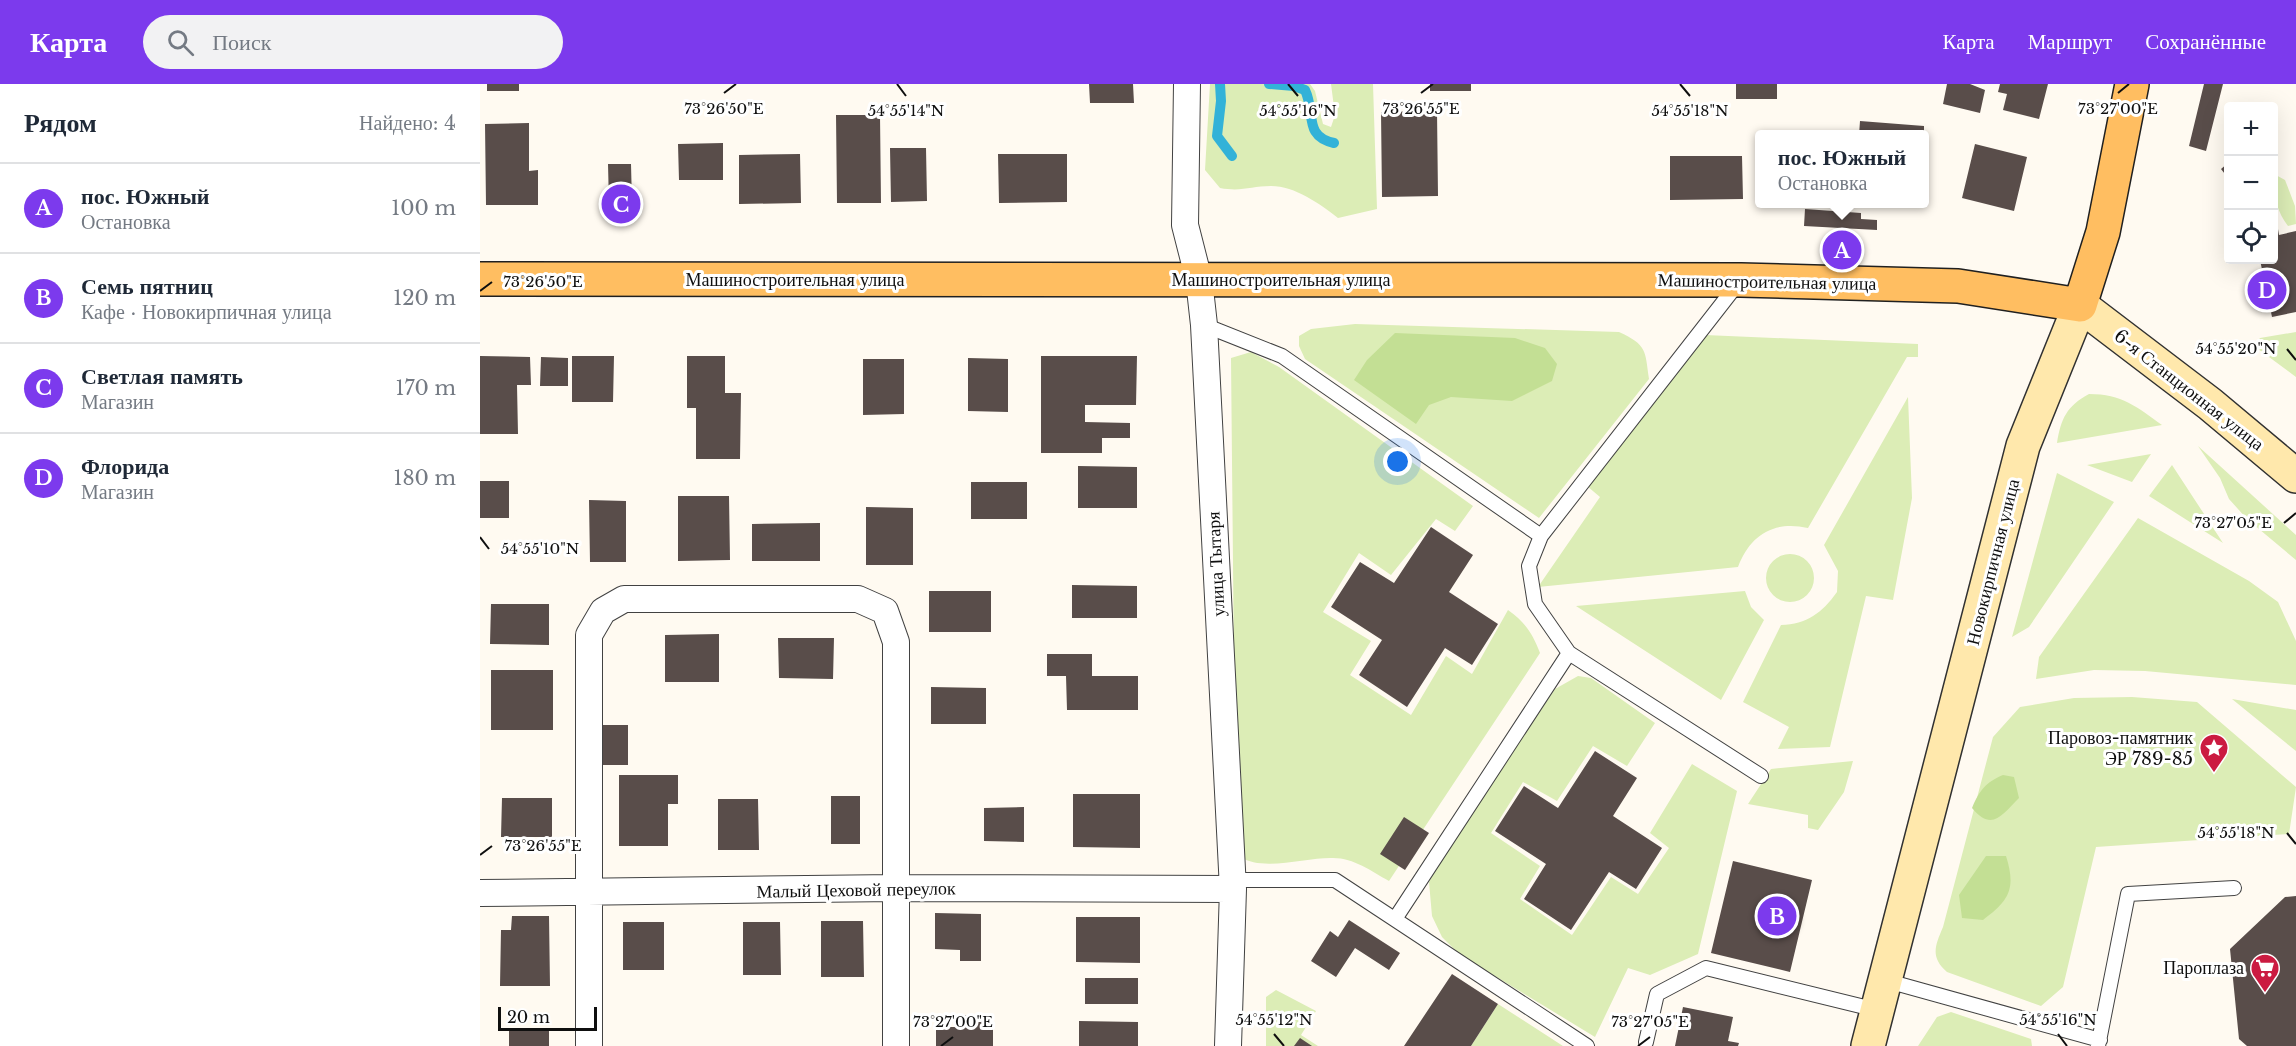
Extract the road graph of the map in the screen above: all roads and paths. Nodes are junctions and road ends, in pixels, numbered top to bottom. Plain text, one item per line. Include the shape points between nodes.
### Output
1 (1187, 84) edge
2 (2132, 84) edge
3 (480, 279) edge
4 (1199, 280) junction
5 (1741, 280) junction
6 (2080, 305) junction
7 (1204, 324) junction
8 (2296, 476) edge
9 (1540, 536) junction
10 (1569, 653) junction
11 (1761, 776) dead end
12 (1233, 884) junction
13 (896, 888) junction
14 (2234, 888) dead end
15 (480, 893) edge
16 (589, 894) junction
17 (1395, 919) junction
18 (1881, 995) junction
19 (1646, 1042) dead end
20 (2099, 1043) edge
21 (589, 1046) edge
22 (896, 1046) edge
23 (1228, 1046) edge
24 (1587, 1046) edge
25 (1868, 1046) edge

1 - 4 street, улица Тытаря via 1185,225
2 - 6 main road, Новокирпичная улица via 2103,232
3 - 4 main road, Машиностроительная улица
4 - 5 main road, Машиностроительная улица
4 - 7 street, улица Тытаря
5 - 6 main road, Машиностроительная улица via 1958,286
5 - 9 lane
6 - 8 main road, 6-я Станционная улица via 2210,404
6 - 18 main road, Новокирпичная улица via 2023,446
7 - 9 lane via 1282,356
7 - 12 street, улица Тытаря
9 - 10 lane via 1528,566 1535,604
10 - 11 lane
10 - 17 lane
12 - 13 street, Малый Цеховой переулок
12 - 17 lane via 1335,880
12 - 23 street, улица Тытаря
13 - 16 street, Малый Цеховой переулок
13 - 16 street via 896,642 885,611 858,599 624,599 603,611 589,634
13 - 22 street
14 - 20 lane via 2128,894
15 - 16 street, Малый Цеховой переулок
16 - 21 street
17 - 24 lane
18 - 19 lane via 1706,968 1657,994
18 - 20 lane
18 - 25 main road, Новокирпичная улица

